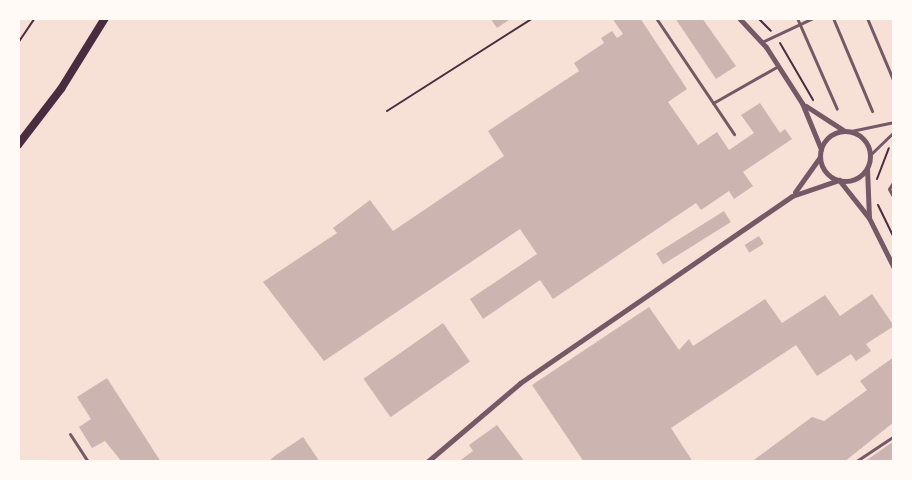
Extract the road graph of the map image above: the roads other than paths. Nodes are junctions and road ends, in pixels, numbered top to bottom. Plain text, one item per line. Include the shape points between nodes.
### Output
1 (105, 18) edge
2 (656, 18) edge
3 (739, 18) edge
4 (798, 18) edge
5 (813, 18) edge
6 (833, 18) edge
7 (867, 18) edge
8 (800, 24) junction
9 (762, 42) junction
10 (778, 66) junction
11 (894, 82) edge
12 (713, 103) junction
13 (802, 103) junction
14 (837, 110) dead end
15 (872, 111) dead end
16 (894, 122) edge
17 (844, 130) junction
18 (852, 131) junction
19 (894, 132) edge
20 (734, 134) dead end
21 (18, 146) edge
22 (821, 149) junction
23 (871, 154) junction
24 (820, 157) junction
25 (867, 169) junction
26 (839, 180) junction
27 (894, 181) edge
28 (792, 195) junction
29 (894, 198) edge
30 (869, 218) junction
31 (894, 268) edge
32 (70, 434) dead end
33 (894, 436) edge
34 (88, 462) edge
35 (427, 462) edge
36 (855, 462) edge

1 - 21 main road via 61,89
2 - 12 lane
3 - 9 street
4 - 8 lane
5 - 8 lane
6 - 15 lane
7 - 11 lane
8 - 9 lane
8 - 14 lane
9 - 10 street
10 - 12 lane
10 - 13 street
12 - 20 lane
13 - 17 street via 822,121
13 - 22 street
16 - 18 lane
17 - 18 street
17 - 22 street via 829,136
18 - 23 street via 865,139
19 - 23 lane
22 - 24 street
23 - 25 street
24 - 26 street via 826,172
24 - 28 street
25 - 26 street via 855,179
25 - 30 street
26 - 28 street
26 - 30 street
27 - 29 lane via 889,189
28 - 35 street via 520,383
30 - 31 street
32 - 34 lane
33 - 36 lane

